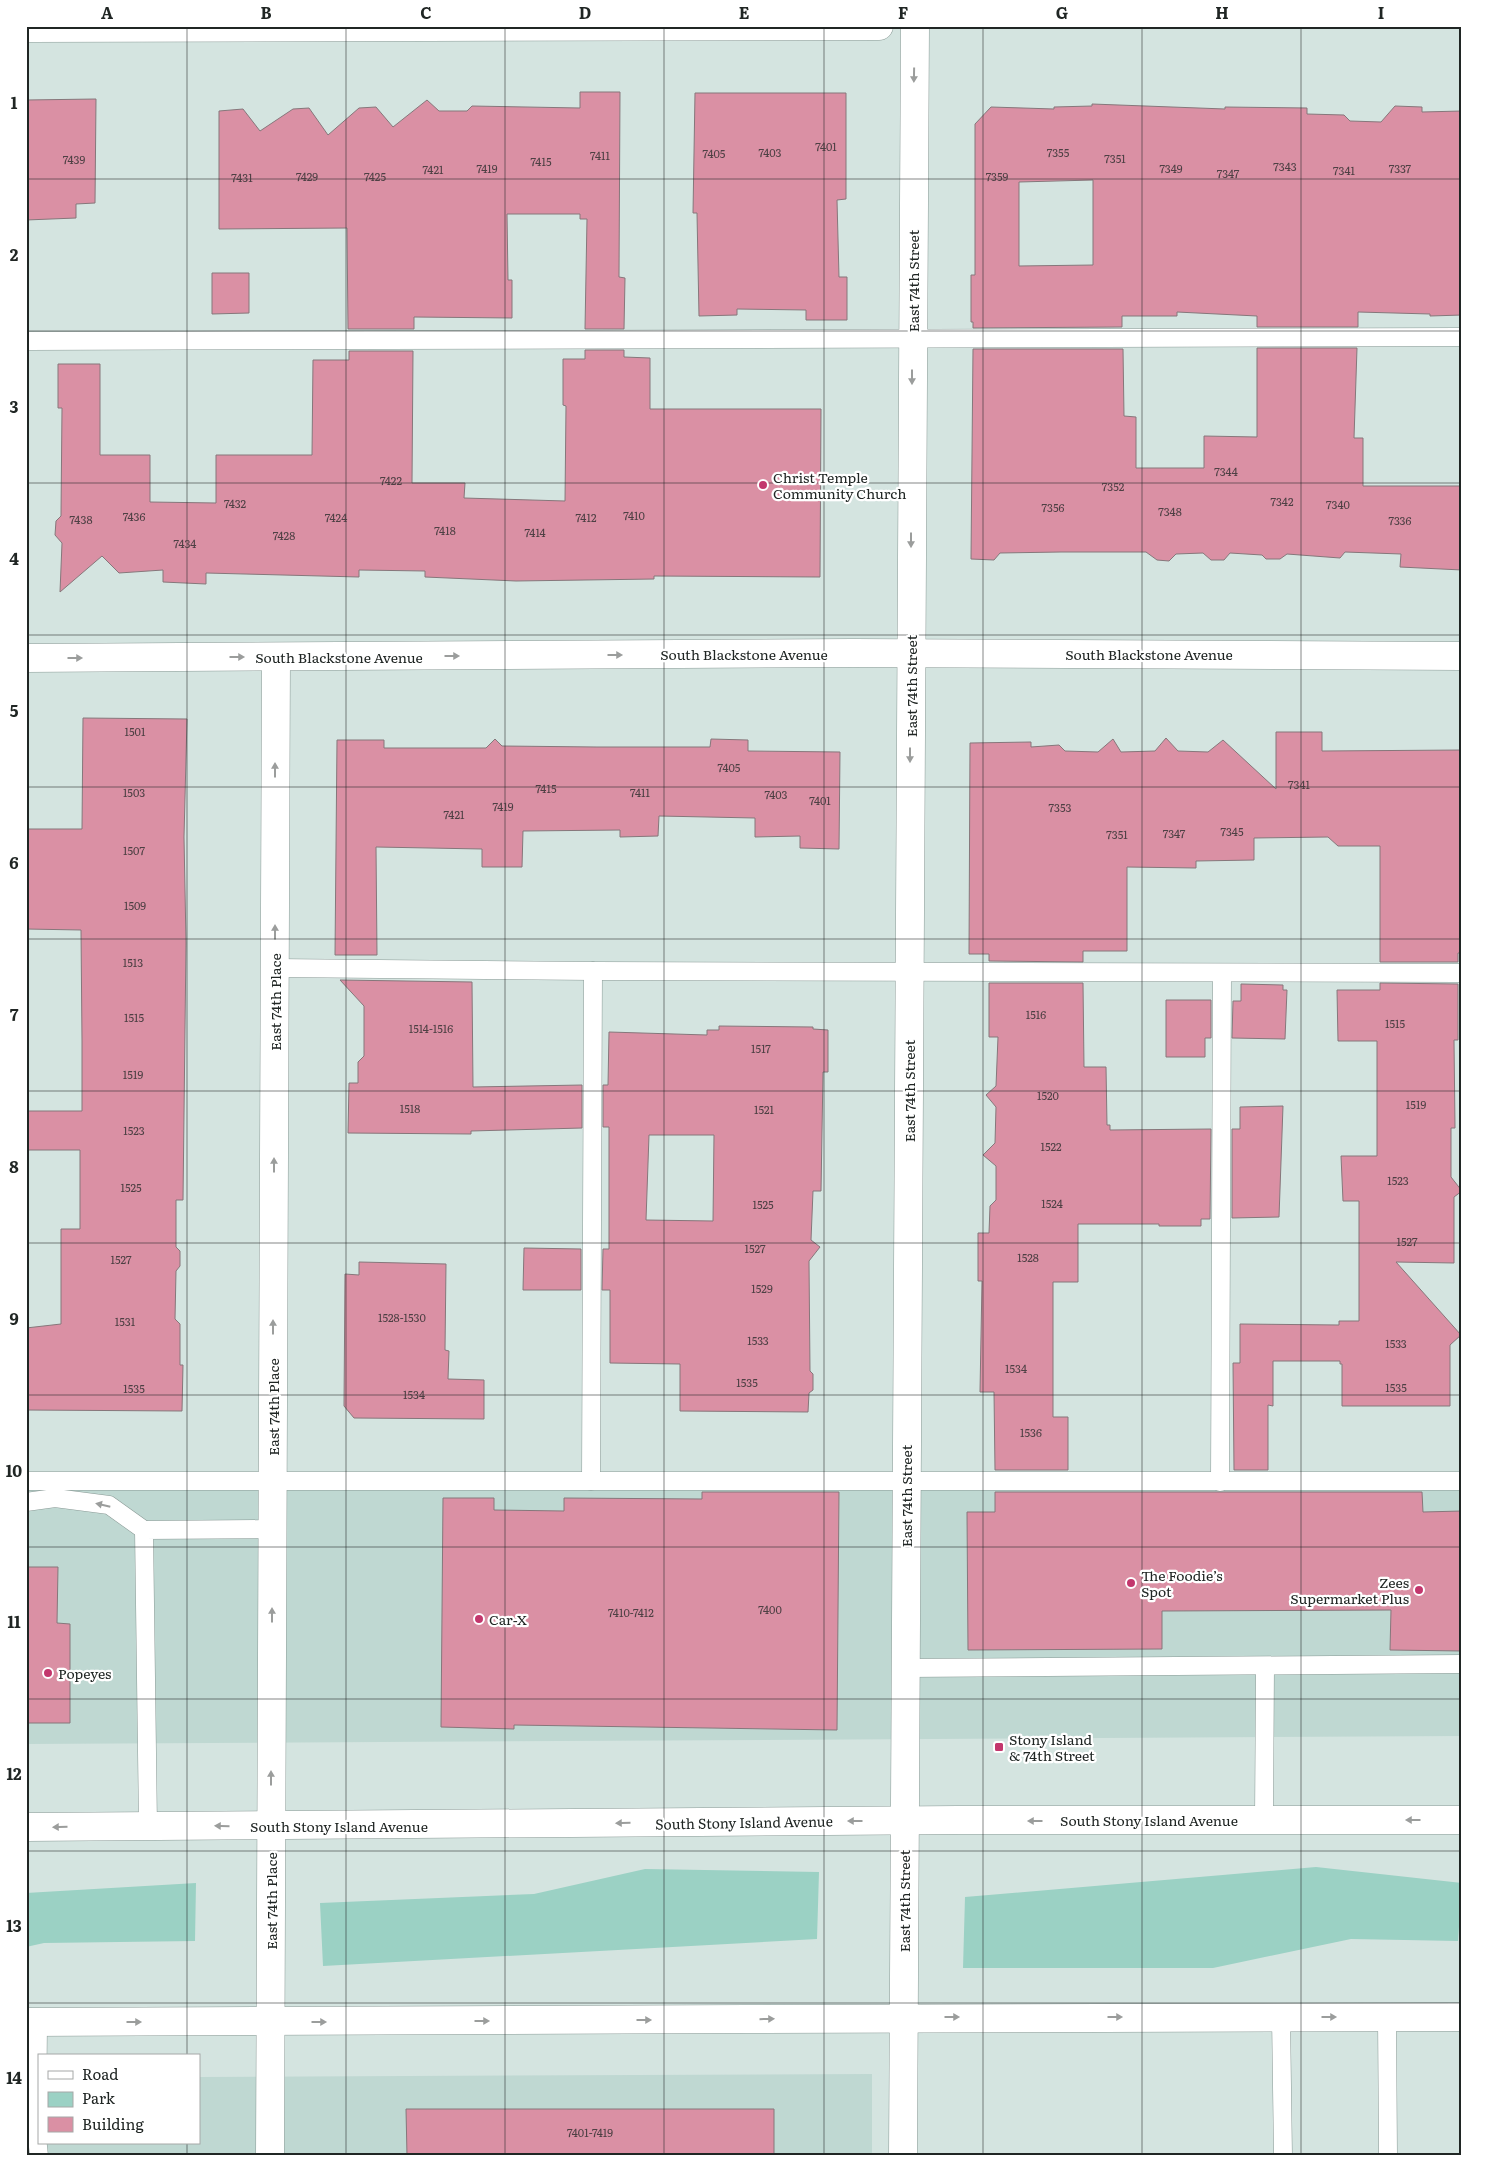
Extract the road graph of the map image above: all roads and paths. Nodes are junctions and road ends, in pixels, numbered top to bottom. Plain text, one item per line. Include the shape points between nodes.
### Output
1 (879, 26) edge
2 (915, 26) edge
3 (26, 28) edge
4 (1462, 336) edge
5 (913, 338) junction
6 (26, 341) edge
7 (911, 653) junction
8 (1462, 656) edge
9 (276, 657) junction
10 (26, 658) edge
11 (275, 968) junction
12 (593, 971) junction
13 (909, 972) junction
14 (1462, 973) edge
15 (1222, 974) junction
16 (26, 1481) edge
17 (273, 1481) junction
18 (591, 1481) junction
19 (906, 1481) junction
20 (1462, 1481) edge
21 (1220, 1482) junction
22 (26, 1502) edge
23 (272, 1529) junction
24 (144, 1530) junction
25 (1462, 1664) edge
26 (1265, 1666) junction
27 (905, 1668) junction
28 (1264, 1820) junction
29 (1462, 1820) edge
30 (904, 1821) junction
31 (148, 1826) junction
32 (26, 1827) edge
33 (271, 1827) junction
34 (904, 2017) junction
35 (1281, 2017) junction
36 (1388, 2017) junction
37 (1462, 2017) edge
38 (32, 2022) edge
39 (270, 2022) junction
40 (39, 2156) edge
41 (270, 2156) edge
42 (903, 2156) edge
43 (1283, 2156) edge
44 (1388, 2156) edge

1 - 3 main road
2 -> 5 main road, East 74th Street
4 - 5 lane
5 - 6 lane
5 -> 7 main road, East 74th Street
7 - 8 main road, South Blackstone Avenue
9 -> 7 main road, South Blackstone Avenue
7 -> 13 main road, East 74th Street
10 -> 9 main road, South Blackstone Avenue
11 -> 9 main road, East 74th Place
11 - 12 lane
17 -> 11 main road, East 74th Place
12 - 13 lane
12 - 18 lane
13 - 15 lane
13 - 19 main road, East 74th Street
14 - 15 lane
15 - 21 lane
16 - 17 lane
17 - 18 lane
17 - 23 main road, East 74th Place
18 - 19 lane
19 - 21 lane
19 - 27 main road, East 74th Street
20 - 21 lane
24 -> 22 lane via 109,1505 55,1498
23 - 24 lane
33 -> 23 main road, East 74th Place
24 - 31 lane
25 - 26 lane
26 - 27 lane
26 - 28 lane
27 - 30 main road, East 74th Street
29 -> 28 main road, South Stony Island Avenue
28 -> 30 main road, South Stony Island Avenue
30 -> 33 main road, South Stony Island Avenue
30 - 34 main road, East 74th Street
31 -> 32 main road, South Stony Island Avenue
33 -> 31 main road, South Stony Island Avenue
33 - 39 main road, East 74th Place
34 -> 35 main road
39 -> 34 main road
34 - 42 main road, East 74th Street
35 -> 36 main road
35 - 43 lane
36 - 37 main road
36 - 44 lane
38 -> 39 main road
38 - 40 lane
39 - 41 main road, East 74th Place

